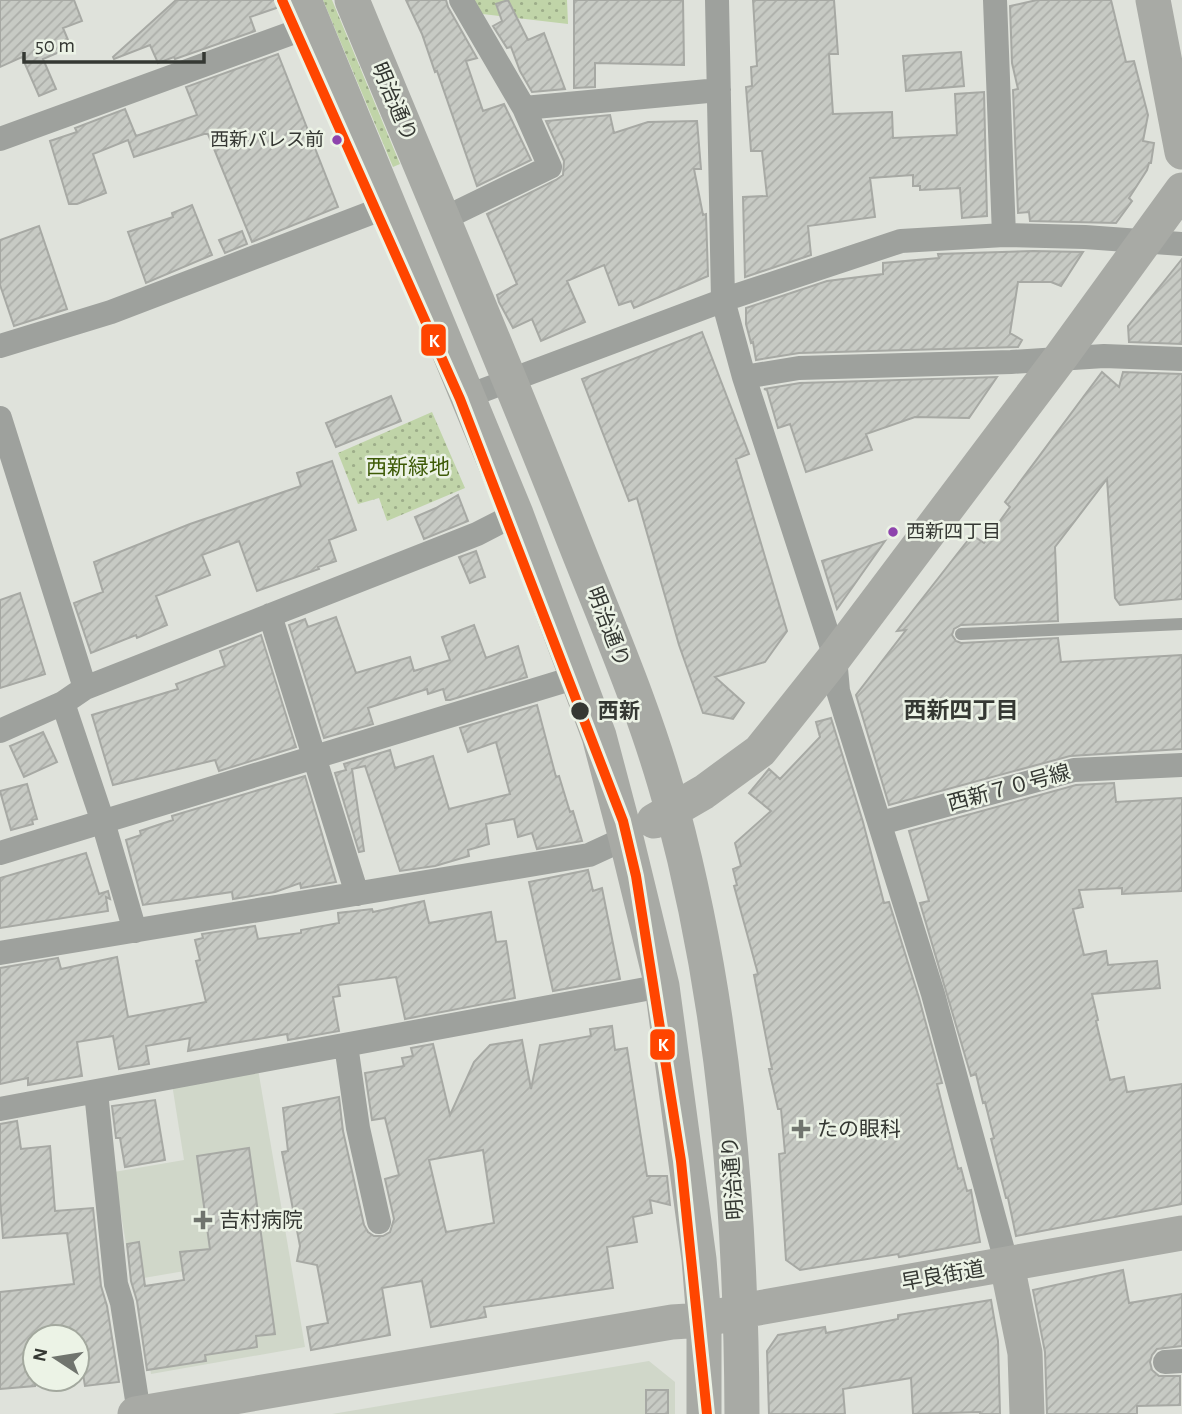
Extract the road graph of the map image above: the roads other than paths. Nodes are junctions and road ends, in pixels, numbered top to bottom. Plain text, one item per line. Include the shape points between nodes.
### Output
1 (352, 0) edge
2 (461, 0) edge
3 (717, 0) edge
4 (995, 0) edge
5 (1153, 0) edge
6 (309, 13) edge
7 (719, 90) junction
8 (524, 108) junction
9 (0, 139) edge
10 (1182, 152) edge
11 (1182, 190) edge
12 (389, 206) junction
13 (443, 219) junction
14 (1004, 235) junction
15 (1144, 243) junction
16 (1182, 244) edge
17 (723, 300) junction
18 (0, 346) edge
19 (1060, 358) junction
20 (1182, 359) edge
21 (744, 377) junction
22 (511, 380) junction
23 (468, 396) junction
24 (0, 418) edge
25 (516, 514) junction
26 (270, 615) junction
27 (1182, 624) edge
28 (961, 634) dead end
29 (835, 657) junction
30 (577, 677) junction
31 (85, 688) junction
32 (63, 703) junction
33 (0, 731) edge
34 (314, 757) junction
35 (1182, 765) edge
36 (673, 810) junction
37 (103, 822) junction
38 (881, 823) junction
39 (626, 838) junction
40 (0, 853) edge
41 (357, 894) junction
42 (135, 931) junction
43 (0, 953) edge
44 (662, 986) junction
45 (346, 1045) junction
46 (96, 1091) junction
47 (0, 1109) edge
48 (380, 1222) dead end
49 (1182, 1233) edge
50 (1007, 1265) junction
51 (741, 1311) junction
52 (704, 1320) junction
53 (137, 1414) edge
54 (704, 1414) edge
55 (742, 1414) edge
56 (1027, 1414) edge

1 - 13 street, 明治通り
2 - 8 street
3 - 7 street
4 - 14 street
5 - 10 street
6 - 9 street
6 - 12 street, 明治通り
7 - 8 street
7 - 17 street
8 - 13 street via 550,167
11 - 15 street
12 - 18 street via 111,312
12 - 23 street, 明治通り
13 - 22 street, 明治通り
14 - 15 street
14 - 17 street via 901,241
15 - 16 street
15 - 19 street
17 - 21 street
17 - 22 street
19 - 20 street
19 - 21 street via 799,368
19 - 29 street
21 - 29 street
22 - 23 street
22 - 36 street, 明治通り via 645,720
23 - 25 street, 明治通り
24 - 31 street
25 - 26 street via 477,534
25 - 30 street, 明治通り
26 - 31 street
26 - 34 street
27 - 28 lane
29 - 36 street via 760,751
29 - 38 street via 838,691
30 - 34 street
30 - 39 street, 明治通り via 599,736
31 - 32 street
32 - 33 street
32 - 37 street
34 - 37 street
34 - 41 street
35 - 38 street, 西新７０号線 via 1074,770
36 - 39 street
36 - 51 street, 明治通り via 709,967 722,1058
37 - 40 street
37 - 42 street
38 - 50 street
39 - 41 street via 589,855
39 - 44 street, 明治通り
41 - 42 street
42 - 43 street
44 - 45 street
44 - 52 street, 明治通り
45 - 46 street
45 - 48 street via 358,1128
46 - 47 street
46 - 53 street via 116,1284
49 - 50 street, 早良街道
50 - 51 street, 早良街道
50 - 56 street via 1025,1353
51 - 52 street, 早良街道
51 - 55 street, 明治通り
52 - 53 street, 早良街道
52 - 54 street, 明治通り

